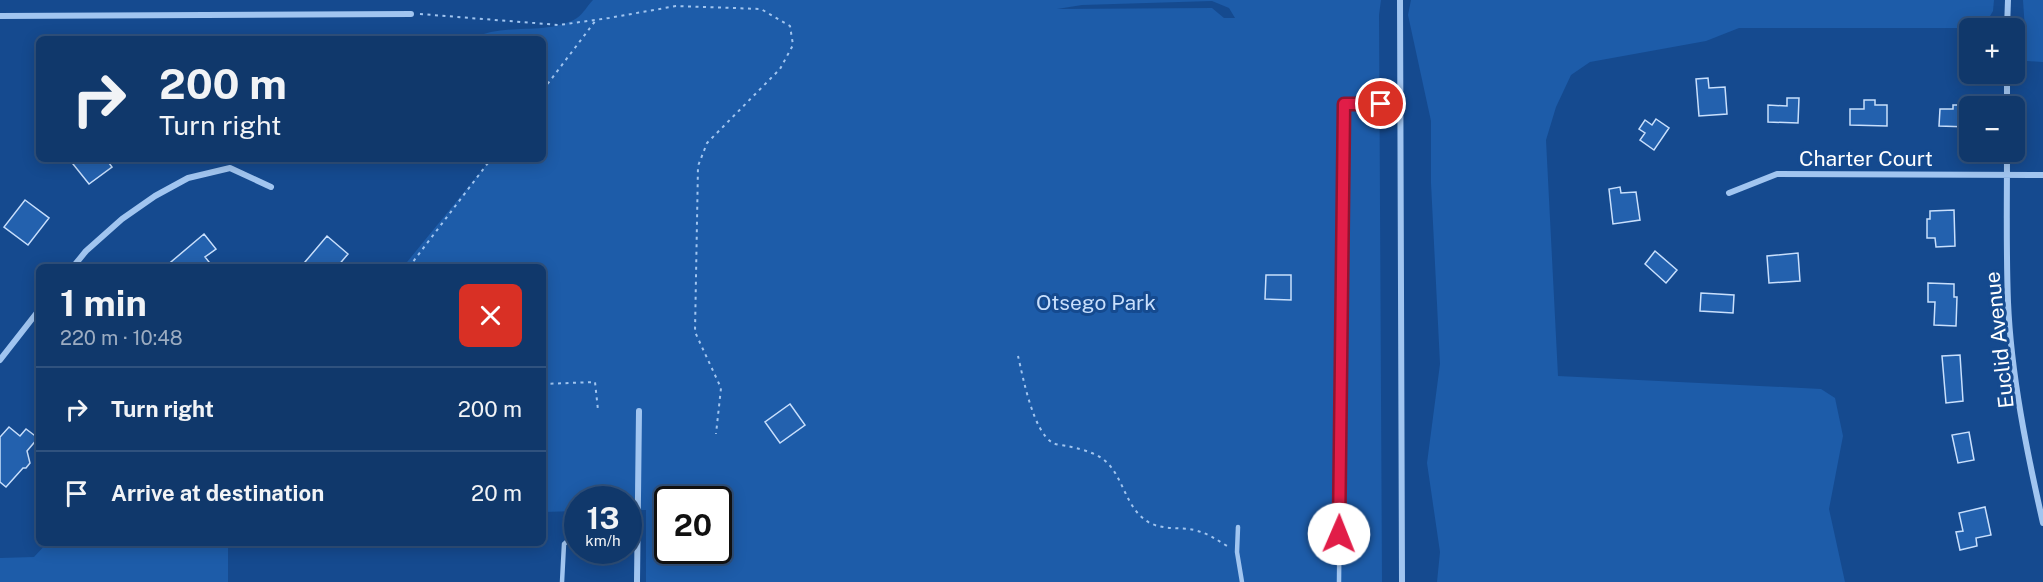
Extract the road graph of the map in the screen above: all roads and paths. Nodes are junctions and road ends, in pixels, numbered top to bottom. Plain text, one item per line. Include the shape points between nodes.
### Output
1 (1400, 0) edge
2 (2007, 0) edge
3 (411, 14) joint
4 (0, 16) edge
5 (2007, 18) edge
6 (596, 20) junction
7 (546, 86) edge
8 (1399, 104) junction
9 (489, 162) edge
10 (2007, 162) edge
11 (2007, 174) junction
12 (2043, 175) edge
13 (271, 187) dead end
14 (1729, 192) dead end
15 (75, 264) edge
16 (411, 264) edge
17 (36, 314) edge
18 (1018, 356) dead end
19 (0, 360) edge
20 (546, 384) edge
21 (598, 410) dead end
22 (639, 411) dead end
23 (716, 434) dead end
24 (638, 486) edge
25 (2043, 523) edge
26 (1238, 527) dead end
27 (564, 544) edge
28 (1238, 559) junction
29 (637, 564) edge
30 (562, 582) edge
31 (637, 582) edge
32 (1242, 582) edge
33 (1339, 582) edge
34 (1402, 582) edge

1 - 8 street
2 - 5 street
3 - 4 street
3 - 6 path via 559,25
6 - 7 path
6 - 23 path via 676,6 761,9 790,26 793,45 780,69 707,143 698,166 695,332 721,388
8 - 33 lane via 1344,104
8 - 34 street
9 - 16 path
10 - 11 street, Euclid Avenue
11 - 12 street, Charter Court
11 - 14 street, Charter Court via 1777,174
11 - 25 street, Euclid Avenue via 2012,344
13 - 15 street via 230,168 188,178 122,219
17 - 19 street
18 - 28 path via 1029,406 1053,443 1101,458 1112,468 1136,511 1150,523 1213,537
20 - 21 path via 595,382
22 - 24 street
26 - 28 lane
27 - 30 lane
28 - 32 lane
29 - 31 street

